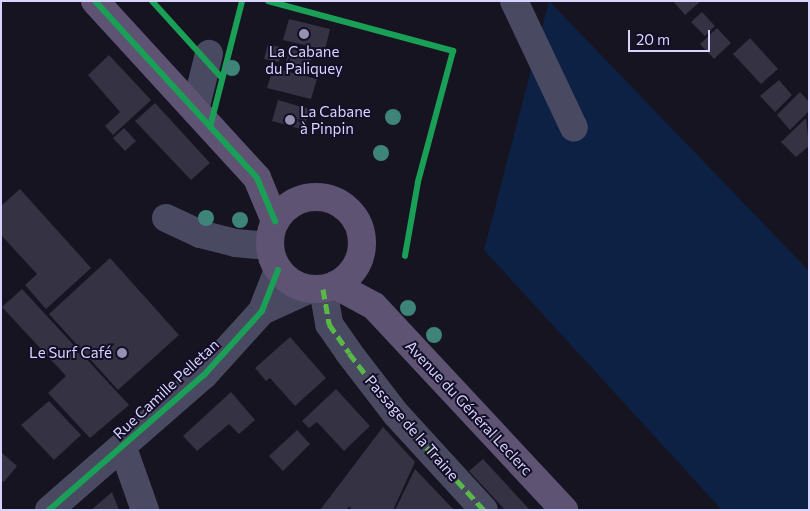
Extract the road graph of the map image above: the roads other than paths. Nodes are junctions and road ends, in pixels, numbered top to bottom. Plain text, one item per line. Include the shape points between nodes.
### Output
1 (94, 1) edge
2 (514, 1) edge
3 (209, 54) dead end
4 (195, 110) junction
5 (574, 128) dead end
6 (257, 178) junction
7 (307, 197) junction
8 (166, 218) dead end
9 (274, 246) junction
10 (360, 258) junction
11 (323, 288) junction
12 (374, 306) junction
13 (262, 311) junction
14 (122, 448) junction
15 (49, 510) edge
16 (145, 510) edge
17 (484, 510) edge
18 (564, 510) edge

1 - 4 main road
2 - 5 street
3 - 4 street
4 - 6 main road
6 - 7 main road
6 - 9 main road
7 - 9 main road via 294,202
7 - 10 main road via 336,200 348,209 362,232
8 - 9 street via 200,234 235,243
9 - 11 main road via 298,286
9 - 13 street, Rue Camille Pelletan
10 - 11 main road via 354,270
10 - 12 main road, Avenue du Général Leclerc
11 - 12 main road, Avenue du Général Leclerc
11 - 13 street, Rue Camille Pelletan
11 - 17 street, Passage de la Traine via 328,324 349,353 396,414
12 - 18 main road, Avenue du Général Leclerc
13 - 14 street, Rue Camille Pelletan via 204,375
14 - 15 street, Rue Camille Pelletan
14 - 16 street

